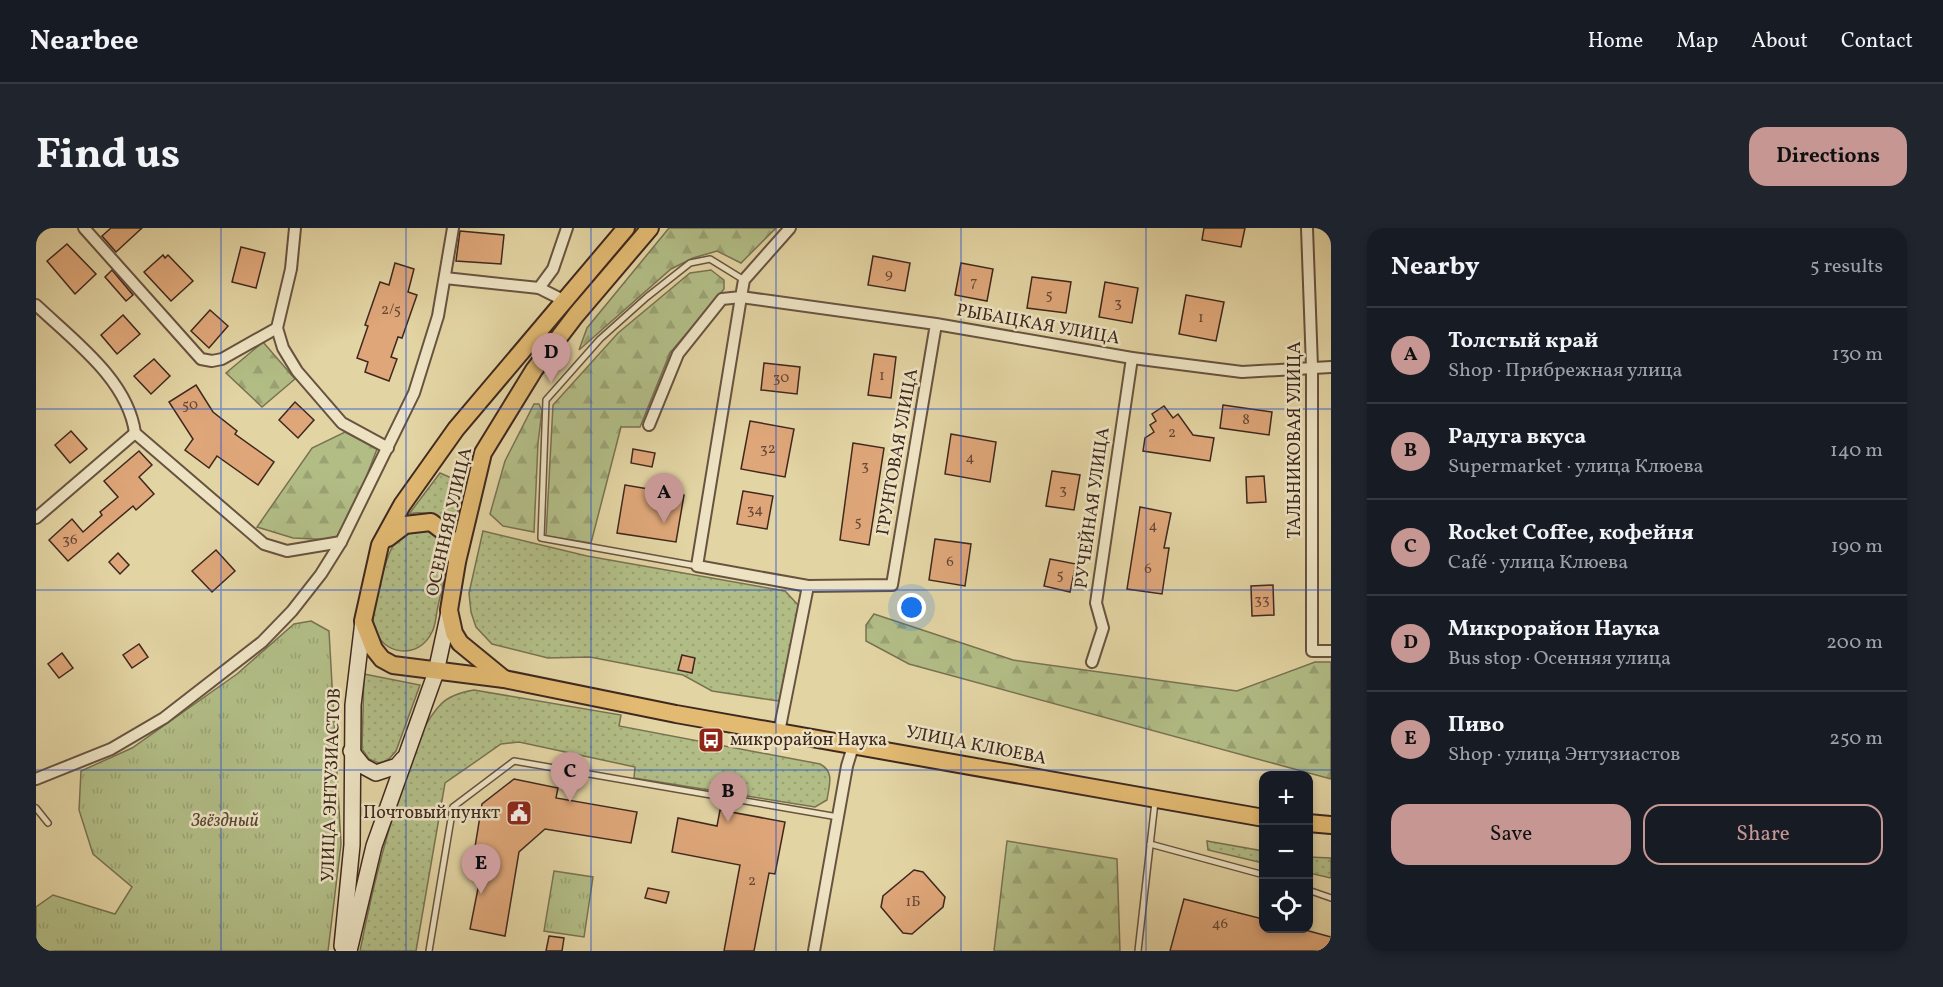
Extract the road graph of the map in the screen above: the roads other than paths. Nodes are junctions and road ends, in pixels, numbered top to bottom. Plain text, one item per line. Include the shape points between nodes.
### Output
1 (84, 228) edge
2 (295, 228) edge
3 (453, 228) edge
4 (567, 228) edge
5 (626, 228) edge
6 (650, 228) edge
7 (790, 228) edge
8 (1307, 228) edge
9 (445, 278) junction
10 (744, 280) junction
11 (539, 288) junction
12 (741, 297) junction
13 (565, 301) junction
14 (36, 305) edge
15 (936, 324) junction
16 (277, 328) junction
17 (1132, 357) junction
18 (1312, 367) junction
19 (1331, 367) edge
20 (649, 425) dead end
21 (135, 433) junction
22 (388, 448) junction
23 (36, 518) edge
24 (341, 542) junction
25 (380, 545) junction
26 (457, 562) junction
27 (697, 566) junction
28 (808, 586) junction
29 (449, 610) junction
30 (363, 621) junction
31 (1331, 651) edge
32 (1092, 662) dead end
33 (436, 672) junction
34 (504, 679) junction
35 (414, 730) joint
36 (779, 732) junction
37 (854, 743) junction
38 (351, 751) junction
39 (404, 758) junction
40 (36, 779) edge
41 (1155, 800) junction
42 (36, 808) edge
43 (838, 817) junction
44 (1259, 817) edge
45 (48, 823) dead end
46 (1313, 823) edge
47 (1331, 825) edge
48 (1150, 844) junction
49 (1259, 875) edge
50 (1313, 892) edge
51 (1331, 898) edge
52 (342, 951) edge
53 (349, 951) edge
54 (429, 951) edge
55 (814, 951) edge
56 (1138, 951) edge

1 - 16 street via 201,359 222,359
2 - 16 street via 291,269
3 - 9 street
4 - 11 street via 553,269
5 - 13 main road, ОСЕННЯЯ УЛИЦА
6 - 26 main road, ОСЕННЯЯ УЛИЦА via 576,315 516,395 483,453
7 - 10 street
8 - 18 street, ТАЛЬНИКОВАЯ УЛИЦА
9 - 11 street
9 - 22 street via 438,316 414,393
10 - 12 street
10 - 27 lane via 710,259 690,263 600,339 546,400 541,538
11 - 13 street
12 - 15 street, РЫБАЦКАЯ УЛИЦА
12 - 20 street via 722,299 678,354
12 - 27 street
13 - 25 main road, ОСЕННЯЯ УЛИЦА via 430,464
14 - 21 street via 90,356 121,394 133,415
15 - 17 street, РЫБАЦКАЯ УЛИЦА
15 - 28 street, ГРУНТОВАЯ УЛИЦА via 892,585
16 - 22 street via 297,371 342,423
17 - 18 street, РЫБАЦКАЯ УЛИЦА via 1242,372
17 - 32 street, РУЧЕЙНАЯ УЛИЦА via 1096,603 1103,628
18 - 19 street, РЫБАЦКАЯ УЛИЦА
18 - 31 street, ТАЛЬНИКОВАЯ УЛИЦА via 1312,651
21 - 23 street
21 - 24 street via 264,544 287,551
22 - 24 street
24 - 40 street via 292,611 229,669 164,718 111,749
25 - 26 main road via 405,525 431,522 448,535
25 - 30 main road, ОСЕННЯЯ УЛИЦА
26 - 29 main road, ОСЕННЯЯ УЛИЦА
27 - 28 street
28 - 36 street
29 - 33 main road, ОСЕННЯЯ УЛИЦА
29 - 34 main road, УЛИЦА КЛЮЕВА via 460,643
30 - 33 main road, УЛИЦА КЛЮЕВА via 367,636 382,659 393,665
30 - 38 main road, УЛИЦА ЭНТУЗИАСТОВ
33 - 34 main road, УЛИЦА КЛЮЕВА
33 - 35 main road, ОСЕННЯЯ УЛИЦА
34 - 36 main road, УЛИЦА КЛЮЕВА
35 - 39 main road, УЛИЦА ЭНТУЗИАСТОВ
36 - 37 main road, УЛИЦА КЛЮЕВА
37 - 41 main road, УЛИЦА КЛЮЕВА
37 - 43 street
38 - 39 main road via 363,766 376,772 397,766
38 - 52 main road, УЛИЦА ЭНТУЗИАСТОВ via 351,845
39 - 53 main road, УЛИЦА ЭНТУЗИАСТОВ via 374,846
41 - 44 main road, УЛИЦА КЛЮЕВА
41 - 48 lane
42 - 45 lane
43 - 54 lane via 514,761 453,807
43 - 55 street
46 - 47 main road
48 - 49 lane
48 - 56 lane
50 - 51 lane

